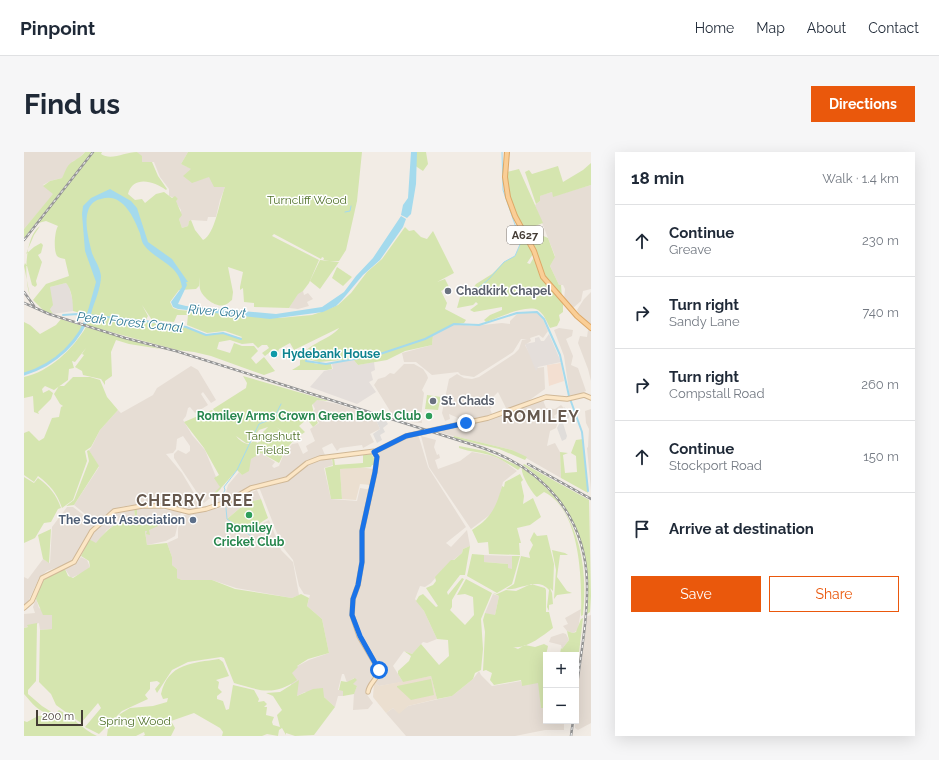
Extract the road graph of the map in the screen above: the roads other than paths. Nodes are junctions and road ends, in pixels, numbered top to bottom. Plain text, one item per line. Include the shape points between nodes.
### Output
1 (507, 152) edge
2 (591, 328) edge
3 (591, 398) edge
4 (374, 452) junction
5 (24, 608) edge
6 (368, 692) dead end

1 - 2 main road, A627 via 506,187 510,206 534,251 543,277 582,322
3 - 4 main road via 584,395 573,399 546,396 488,418 406,436
4 - 5 main road via 315,460 286,479 252,488 227,502 206,509 189,512 164,506 142,506 114,511 92,531 74,562 42,578 32,600
4 - 6 main road via 377,457 375,472 362,531 360,571 352,615 379,670 379,674 368,687

